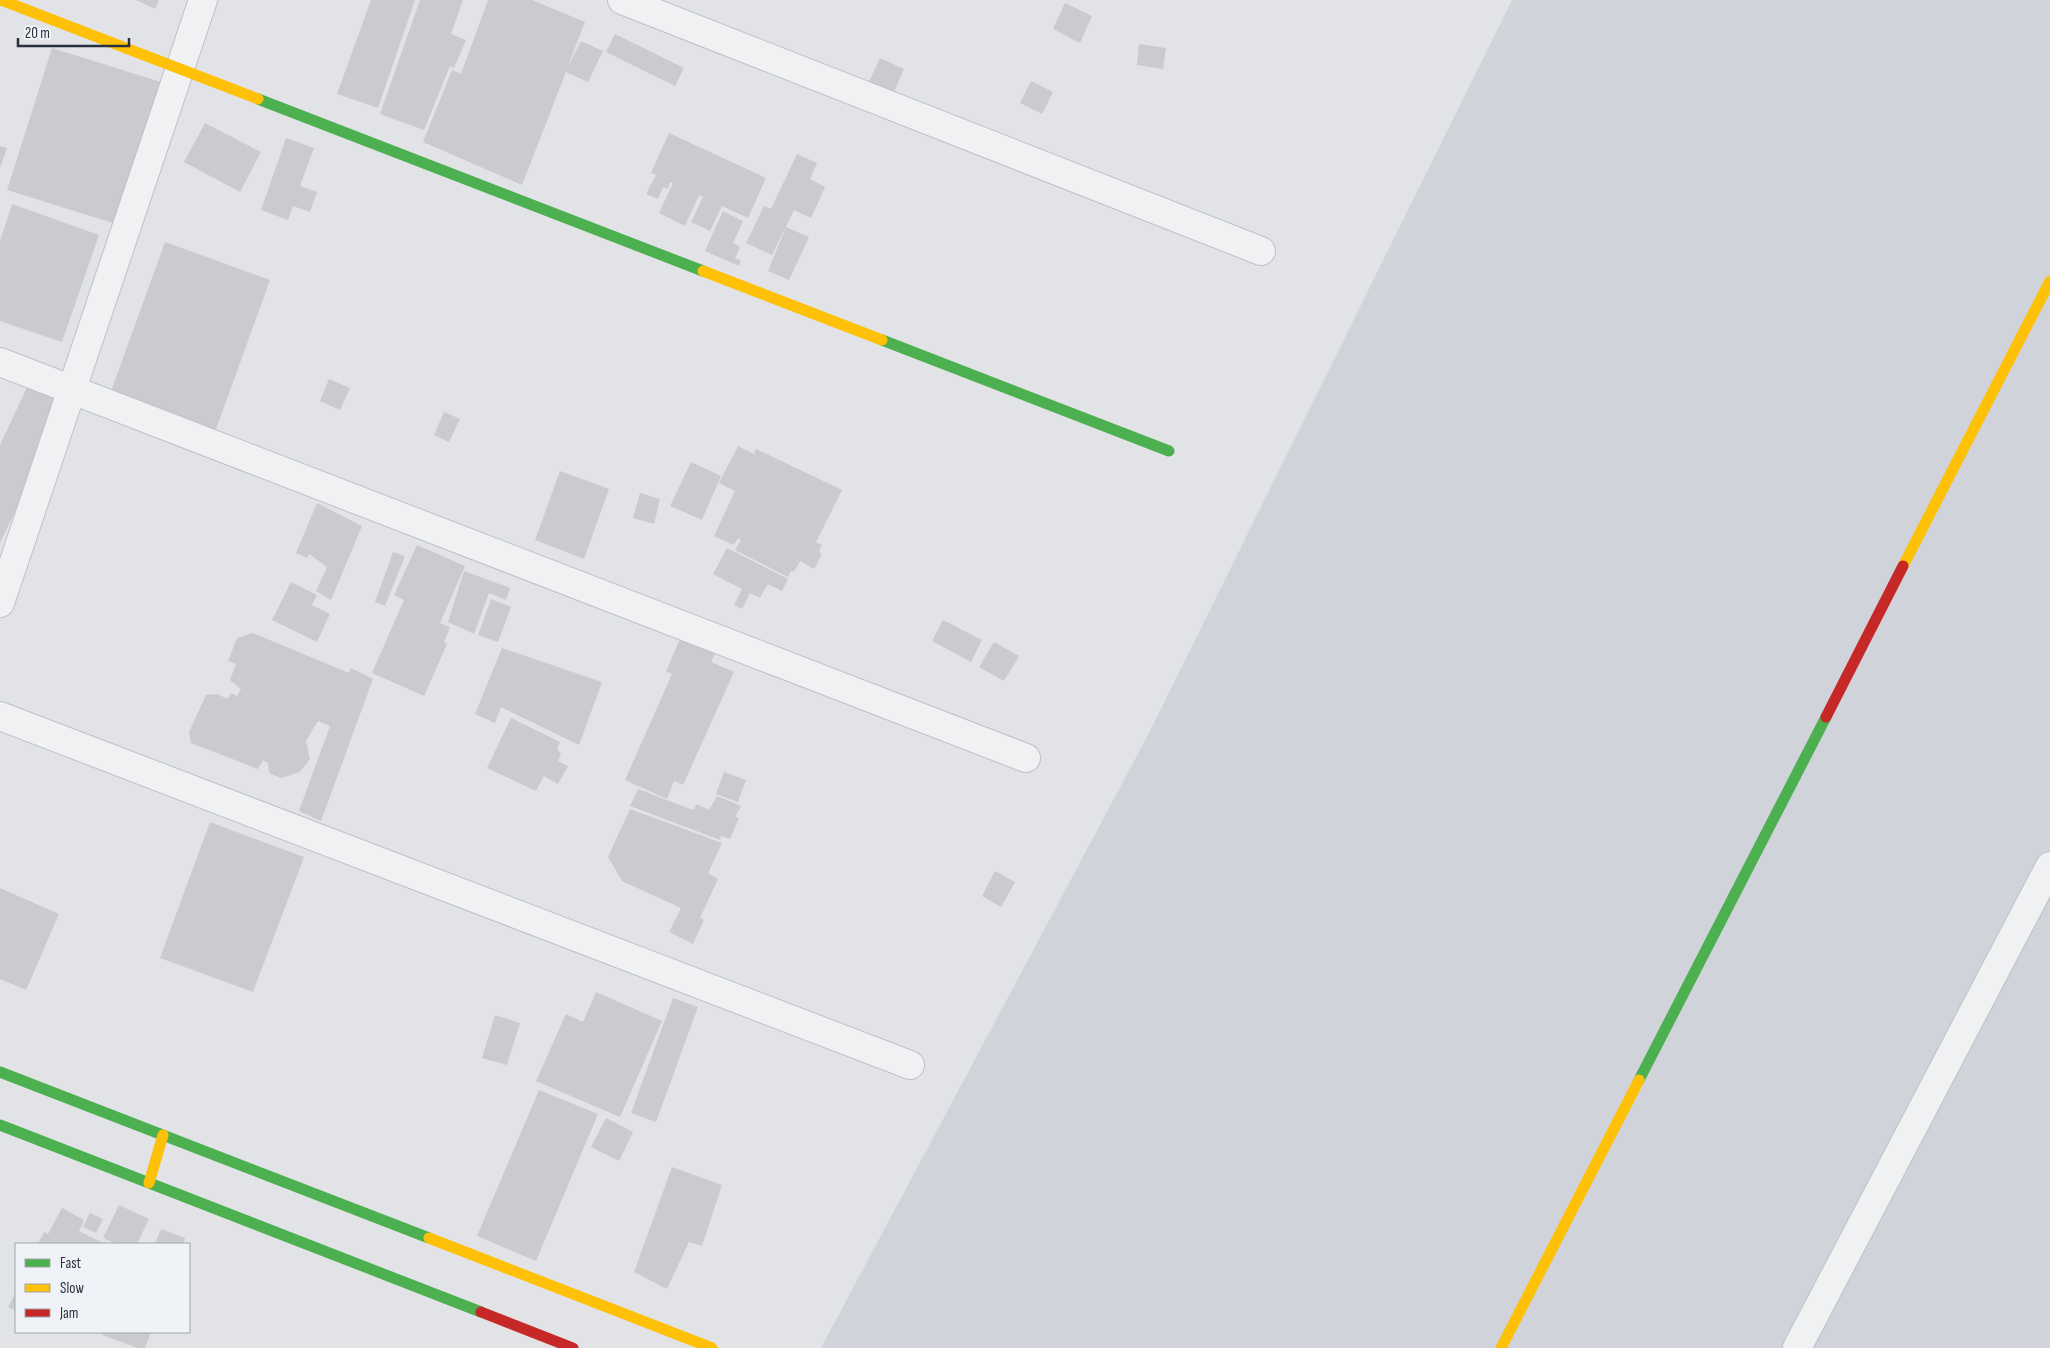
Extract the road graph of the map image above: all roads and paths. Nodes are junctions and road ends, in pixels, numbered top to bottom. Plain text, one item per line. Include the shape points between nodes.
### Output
1 (1, 0) edge
2 (203, 0) edge
3 (622, 0) edge
4 (180, 70) junction
5 (1261, 251) dead end
6 (2050, 282) edge
7 (0, 362) edge
8 (72, 390) junction
9 (1169, 450) dead end
10 (0, 603) edge
11 (0, 716) edge
12 (1026, 758) dead end
13 (2050, 866) edge
14 (910, 1065) dead end
15 (0, 1072) edge
16 (0, 1125) edge
17 (163, 1135) junction
18 (148, 1183) junction
19 (573, 1348) edge
20 (712, 1348) edge
21 (1501, 1348) edge
22 (1797, 1348) edge

1 - 4 street
2 - 4 street
3 - 5 street
4 - 8 street
4 - 9 street
6 - 21 street
7 - 8 street
8 - 10 street
8 - 12 street
11 - 14 street
13 - 22 street
15 - 17 street
16 - 18 street
17 - 18 street
17 - 20 street
18 - 19 street

